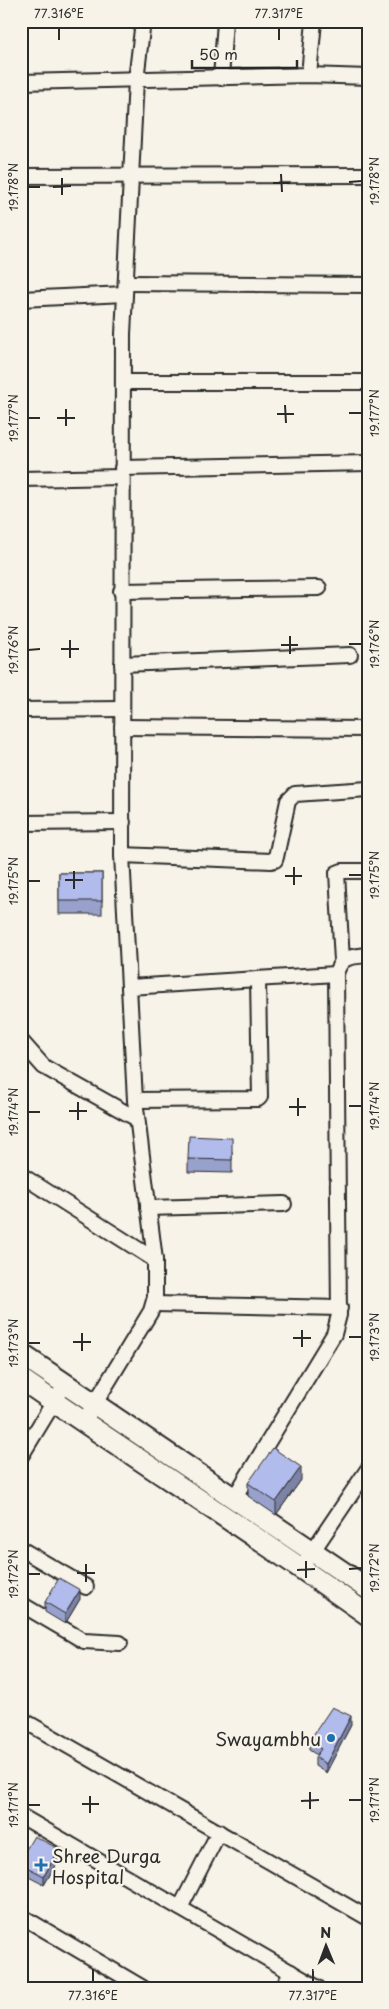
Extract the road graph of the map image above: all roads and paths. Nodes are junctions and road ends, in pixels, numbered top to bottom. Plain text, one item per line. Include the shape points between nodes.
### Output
1 (143, 21) edge
2 (225, 21) edge
3 (314, 21) edge
4 (309, 75) junction
5 (368, 77) edge
6 (221, 78) junction
7 (136, 80) junction
8 (21, 82) edge
9 (132, 175) junction
10 (368, 175) edge
11 (21, 176) edge
12 (368, 285) edge
13 (126, 289) junction
14 (21, 299) edge
15 (123, 382) junction
16 (368, 382) edge
17 (368, 463) edge
18 (122, 473) junction
19 (21, 479) edge
20 (319, 588) dead end
21 (121, 591) junction
22 (350, 655) dead end
23 (122, 664) junction
24 (122, 709) junction
25 (21, 710) edge
26 (122, 727) junction
27 (368, 729) edge
28 (368, 789) edge
29 (123, 822) junction
30 (21, 823) edge
31 (122, 855) junction
32 (368, 871) edge
33 (368, 955) edge
34 (342, 961) junction
35 (336, 974) junction
36 (258, 979) junction
37 (129, 987) junction
38 (21, 1041) edge
39 (135, 1100) junction
40 (137, 1118) junction
41 (21, 1175) edge
42 (284, 1204) dead end
43 (148, 1208) junction
44 (154, 1260) junction
45 (154, 1304) junction
46 (340, 1308) junction
47 (21, 1354) edge
48 (21, 1379) edge
49 (65, 1384) junction
50 (54, 1402) junction
51 (94, 1403) junction
52 (83, 1423) junction
53 (21, 1456) edge
54 (368, 1469) edge
55 (234, 1498) junction
56 (21, 1549) edge
57 (312, 1551) junction
58 (302, 1568) junction
59 (86, 1587) dead end
60 (368, 1589) edge
61 (21, 1604) edge
62 (368, 1615) edge
63 (120, 1643) dead end
64 (21, 1719) edge
65 (21, 1816) edge
66 (219, 1832) junction
67 (180, 1908) junction
68 (21, 1916) edge
69 (368, 1918) edge
70 (291, 1972) junction
71 (135, 1986) edge
72 (283, 1988) edge
73 (318, 1988) edge

1 - 7 street
2 - 6 street
3 - 4 street
4 - 5 street
4 - 6 street
6 - 7 street
7 - 8 street
7 - 9 street
9 - 10 street
9 - 11 street
9 - 13 street
12 - 13 street
13 - 14 street
13 - 15 street
15 - 16 street
15 - 18 street
17 - 18 street
18 - 19 street
18 - 21 street
20 - 21 street
21 - 23 street
22 - 23 street
23 - 24 street
24 - 25 street
24 - 26 street
26 - 27 street
26 - 29 street
28 - 31 street via 291,796 276,857 271,861
29 - 30 street
29 - 31 street
31 - 37 street
32 - 34 street via 337,873
33 - 34 street
34 - 35 street
35 - 36 street
35 - 46 street
36 - 37 street
36 - 39 street via 258,1099
37 - 39 street
38 - 40 street via 44,1066
39 - 40 street
40 - 43 street
41 - 44 street
42 - 43 street
43 - 44 street
44 - 45 street
45 - 46 street
45 - 51 street
46 - 55 street via 334,1334
47 - 49 main road
48 - 50 main road
49 - 50 street
49 - 51 main road
50 - 52 main road
50 - 53 street
51 - 52 street
51 - 55 main road
52 - 58 main road
54 - 57 street
55 - 57 main road
56 - 59 street
57 - 58 street
57 - 60 main road
58 - 62 main road
61 - 63 street via 84,1641
64 - 66 street
65 - 67 street
66 - 67 street
66 - 69 street
67 - 70 street
68 - 71 street
70 - 72 street
70 - 73 street

